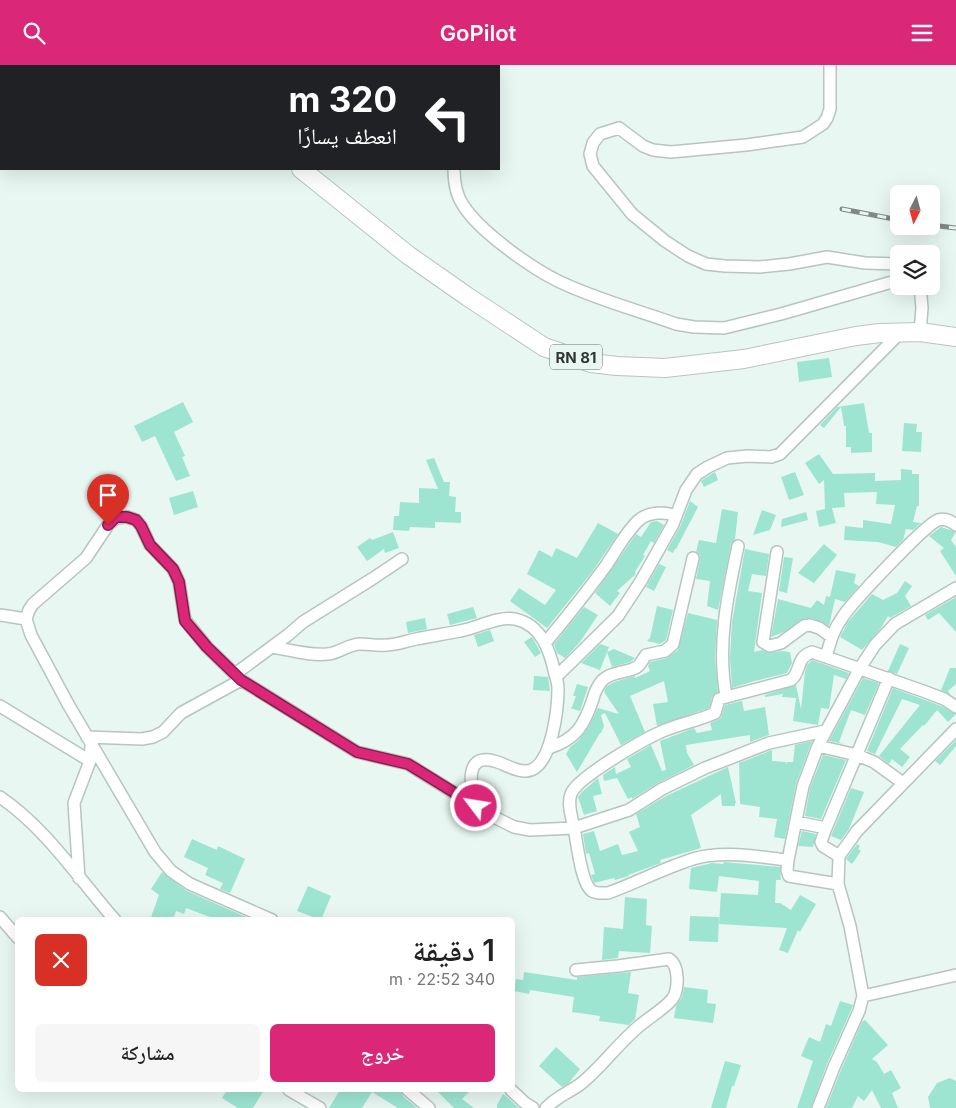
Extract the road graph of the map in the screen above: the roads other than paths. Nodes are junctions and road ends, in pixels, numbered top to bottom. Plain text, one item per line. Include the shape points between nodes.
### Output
1 (830, 65) edge
2 (302, 170) edge
3 (454, 170) edge
4 (890, 264) edge
5 (890, 283) edge
6 (921, 295) edge
7 (909, 333) junction
8 (956, 337) edge
9 (956, 347) edge
10 (676, 516) junction
11 (956, 525) edge
12 (738, 546) dead end
13 (777, 552) dead end
14 (402, 559) dead end
15 (693, 559) dead end
16 (956, 588) edge
17 (0, 615) edge
18 (26, 619) junction
19 (832, 637) junction
20 (546, 642) junction
21 (272, 647) junction
22 (826, 657) junction
23 (860, 668) junction
24 (238, 677) junction
25 (556, 677) junction
26 (889, 678) junction
27 (726, 696) junction
28 (0, 706) edge
29 (956, 707) edge
30 (956, 729) edge
31 (825, 731) junction
32 (89, 742) junction
33 (818, 746) junction
34 (549, 749) junction
35 (857, 755) junction
36 (90, 761) junction
37 (903, 783) junction
38 (0, 797) edge
39 (476, 806) junction
40 (796, 822) junction
41 (574, 828) junction
42 (826, 828) junction
43 (839, 856) junction
44 (788, 860) junction
45 (79, 878) junction
46 (838, 884) junction
47 (0, 917) edge
48 (112, 917) edge
49 (265, 917) edge
50 (15, 934) edge
51 (576, 970) dead end
52 (956, 975) edge
53 (863, 995) junction
54 (292, 1092) edge
55 (410, 1092) edge
56 (513, 1092) edge
57 (320, 1108) edge
58 (429, 1108) edge
59 (533, 1108) edge
60 (546, 1108) edge
61 (818, 1108) edge

1 - 4 street via 827,118 803,137 671,152 643,146 620,128 600,134 593,143 590,154 593,166 632,214 665,241 706,264 760,267 827,257
2 - 7 main road, RN 81 via 408,255 468,297 544,347 591,363 665,368 744,359 856,336
3 - 5 street via 457,194 463,206 478,223 536,269 558,281 676,324 724,328
6 - 7 street via 922,307
7 - 8 main road, RN 81
7 - 9 main road, RN 81
7 - 10 street via 780,454 727,458 697,475 686,490
10 - 20 street via 659,513 640,519
10 - 25 street via 618,616
11 - 19 street via 945,519 931,524 856,599
12 - 27 street via 721,653
13 - 19 street via 763,642 770,646 781,643 810,625
14 - 21 street via 303,622
15 - 34 street via 672,644 665,651 646,655 637,667 603,679 581,728 562,744
16 - 23 street via 895,625 875,645
17 - 18 street
18 - 24 street via 33,604 86,557 108,525 116,517 127,517 136,520 150,545 173,569 179,582 185,621
18 - 32 street via 31,635
19 - 22 street
20 - 21 street via 527,623 502,619 388,645 358,644 327,654 314,655
20 - 25 street
21 - 24 street
22 - 23 street
22 - 27 street via 812,653 805,655 791,680
23 - 26 street
23 - 31 street
24 - 32 street via 181,713 163,732 153,737
24 - 39 street via 357,752 408,764
25 - 34 street via 557,714
26 - 29 street via 944,699
26 - 35 street
27 - 41 street via 719,699 715,713 667,729 583,780 574,788 569,801
28 - 36 street
30 - 37 street
31 - 33 street
31 - 41 street via 769,743 705,768 629,810
32 - 36 street
32 - 49 street via 155,852 171,871 190,884
33 - 35 street
33 - 40 street via 803,786
34 - 39 street via 531,770 525,771 494,760 476,763 472,767 472,793
35 - 37 street via 874,762
35 - 42 street
36 - 45 street via 74,803
37 - 43 street via 857,831
38 - 45 street via 23,814
39 - 41 street via 514,827 530,830
40 - 42 street
40 - 44 street
41 - 44 street via 584,879 591,891 597,893 608,893 693,859 709,856
42 - 43 street via 823,846
43 - 46 street
44 - 46 street via 787,870 791,877
45 - 48 street
46 - 53 street
47 - 50 street
51 - 60 street via 669,959 675,967 676,992 582,1084 554,1099
52 - 53 street
53 - 61 street via 857,1017
54 - 57 street
55 - 58 street
56 - 59 street

